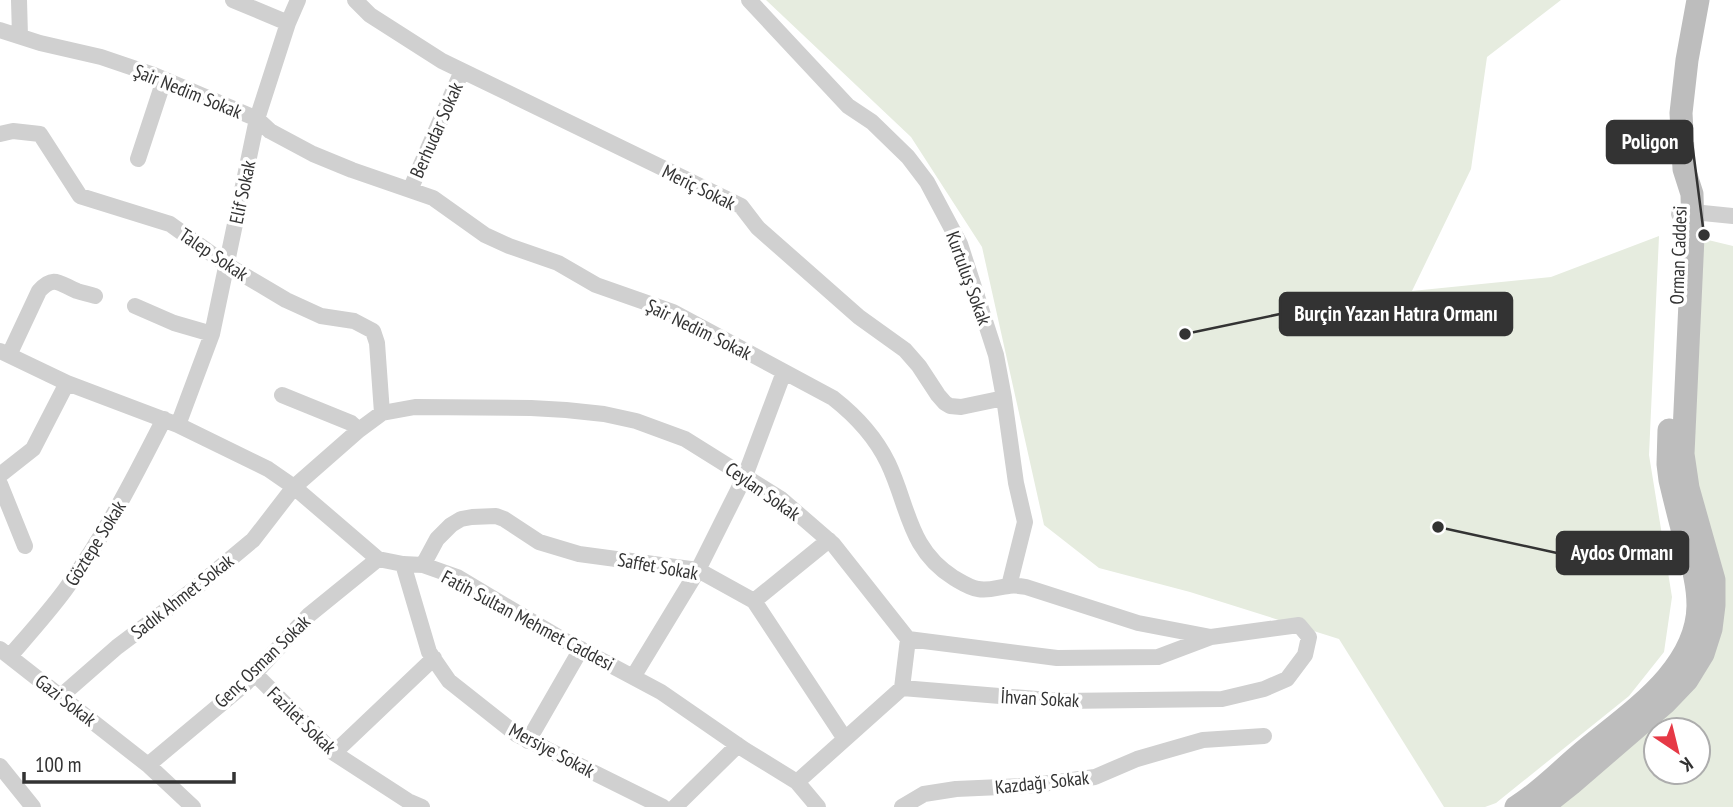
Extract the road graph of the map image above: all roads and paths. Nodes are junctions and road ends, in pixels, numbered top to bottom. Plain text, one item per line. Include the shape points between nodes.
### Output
1 (19, 0) edge
2 (233, 0) edge
3 (298, 0) edge
4 (355, 0) edge
5 (749, 0) edge
6 (1698, 0) edge
7 (288, 23) junction
8 (0, 30) edge
9 (20, 36) junction
10 (462, 71) junction
11 (164, 80) junction
12 (257, 119) junction
13 (0, 134) edge
14 (138, 159) dead end
15 (410, 190) junction
16 (1686, 213) junction
17 (1733, 216) edge
18 (227, 265) junction
19 (95, 296) dead end
20 (135, 306) dead end
21 (212, 334) junction
22 (5, 353) edge
23 (784, 372) junction
24 (67, 383) junction
25 (282, 395) dead end
26 (1004, 398) junction
27 (382, 413) junction
28 (171, 422) junction
29 (359, 430) junction
30 (0, 475) edge
31 (744, 476) junction
32 (0, 484) edge
33 (294, 487) junction
34 (829, 540) junction
35 (25, 546) dead end
36 (378, 559) junction
37 (403, 564) junction
38 (423, 565) junction
39 (698, 570) junction
40 (1009, 586) junction
41 (754, 601) junction
42 (1211, 636) junction
43 (908, 639) junction
44 (581, 649) junction
45 (5, 653) edge
46 (1305, 655) joint
47 (434, 658) junction
48 (255, 674) junction
49 (633, 677) junction
50 (902, 688) junction
51 (61, 696) junction
52 (1264, 736) dead end
53 (845, 739) junction
54 (528, 741) junction
55 (738, 745) junction
56 (334, 753) junction
57 (148, 765) junction
58 (0, 766) edge
59 (797, 782) junction
60 (33, 807) edge
61 (193, 807) edge
62 (422, 807) edge
63 (663, 807) edge
64 (675, 807) edge
65 (818, 807) edge
66 (902, 807) edge
67 (1516, 807) edge
68 (1542, 807) edge

1 - 9 street
2 - 7 street
3 - 7 street, Elif Sokak
4 - 10 street, Meriç Sokak via 370,15
5 - 26 street, Kurtuluş Sokak via 848,106 908,157 927,182 960,244 996,355
6 - 16 street, Orman Caddesi via 1681,113
7 - 12 street, Elif Sokak
8 - 9 street, Şair Nedim Sokak
9 - 11 street, Şair Nedim Sokak via 101,57
10 - 15 street, Berhudar Sokak
10 - 26 street, Meriç Sokak via 741,206 758,228 859,317 905,350 950,406
11 - 12 street, Şair Nedim Sokak
11 - 14 street
12 - 15 street, Şair Nedim Sokak via 313,154
12 - 18 street, Elif Sokak
13 - 18 street, Talep Sokak via 40,134 79,196 170,224
15 - 23 street, Şair Nedim Sokak via 433,198 485,235 558,263 596,285 673,312
16 - 17 street
16 - 67 street, Orman Caddesi via 1668,464 1696,577 1694,632 1683,656 1648,698
16 - 68 street, Orman Caddesi via 1692,283 1683,454 1714,580 1711,629 1687,680
18 - 21 street, Elif Sokak
18 - 27 street, Talep Sokak via 306,310 354,321 373,331
19 - 22 street via 56,281 43,286
20 - 21 street
21 - 28 street, Elif Sokak
22 - 24 street, Fatih Sultan Mehmet Caddesi
23 - 31 street
23 - 40 street, Şair Nedim Sokak via 833,398 871,434 888,463 919,544 938,568 975,589
24 - 28 street, Fatih Sultan Mehmet Caddesi
24 - 30 street via 33,449
25 - 29 street
26 - 40 street, Kurtuluş Sokak via 1026,522
27 - 29 street, Ceylan Sokak
27 - 31 street, Ceylan Sokak via 415,407 604,414 685,439
28 - 33 street, Fatih Sultan Mehmet Caddesi via 268,469
28 - 45 street, Göztepe Sokak via 82,567
29 - 33 street, Ceylan Sokak
31 - 34 street, Ceylan Sokak via 781,499
31 - 39 street
32 - 35 street
33 - 36 street, Fatih Sultan Mehmet Caddesi
33 - 51 street, Sadık Ahmet Sokak via 253,540
34 - 41 street
34 - 43 street, Ceylan Sokak
36 - 37 street, Fatih Sultan Mehmet Caddesi
36 - 48 street, Genç Osman Sokak via 309,615
37 - 38 street, Fatih Sultan Mehmet Caddesi
37 - 47 street, Mersiye Sokak
38 - 39 street, Saffet Sokak via 451,525 461,519 496,516 539,542 579,554
38 - 44 street, Fatih Sultan Mehmet Caddesi via 457,577
39 - 41 street, Saffet Sokak
39 - 49 street
40 - 42 street, Şair Nedim Sokak via 1026,587 1138,623
41 - 53 street, Saffet Sokak
42 - 43 street via 1158,657 1057,658
42 - 46 street, Şair Nedim Sokak via 1299,625 1310,637
43 - 50 street
44 - 49 street, Fatih Sultan Mehmet Caddesi
44 - 54 street
45 - 51 street, Gazi Sokak
46 - 50 street, İhvan Sokak via 1287,679 1222,699 1062,701
47 - 54 street, Mersiye Sokak via 449,681
47 - 56 street
48 - 56 street, Fazilet Sokak
48 - 57 street, Genç Osman Sokak
49 - 55 street, Fatih Sultan Mehmet Caddesi
50 - 53 street
51 - 57 street, Gazi Sokak
52 - 66 street, Kazdağı Sokak via 1203,740 1095,777 924,794
53 - 59 street
54 - 63 street, Mersiye Sokak
55 - 59 street, Fatih Sultan Mehmet Caddesi
55 - 64 street
56 - 62 street, Fazilet Sokak
57 - 61 street, Gazi Sokak
58 - 60 street
59 - 65 street, Fatih Sultan Mehmet Caddesi

